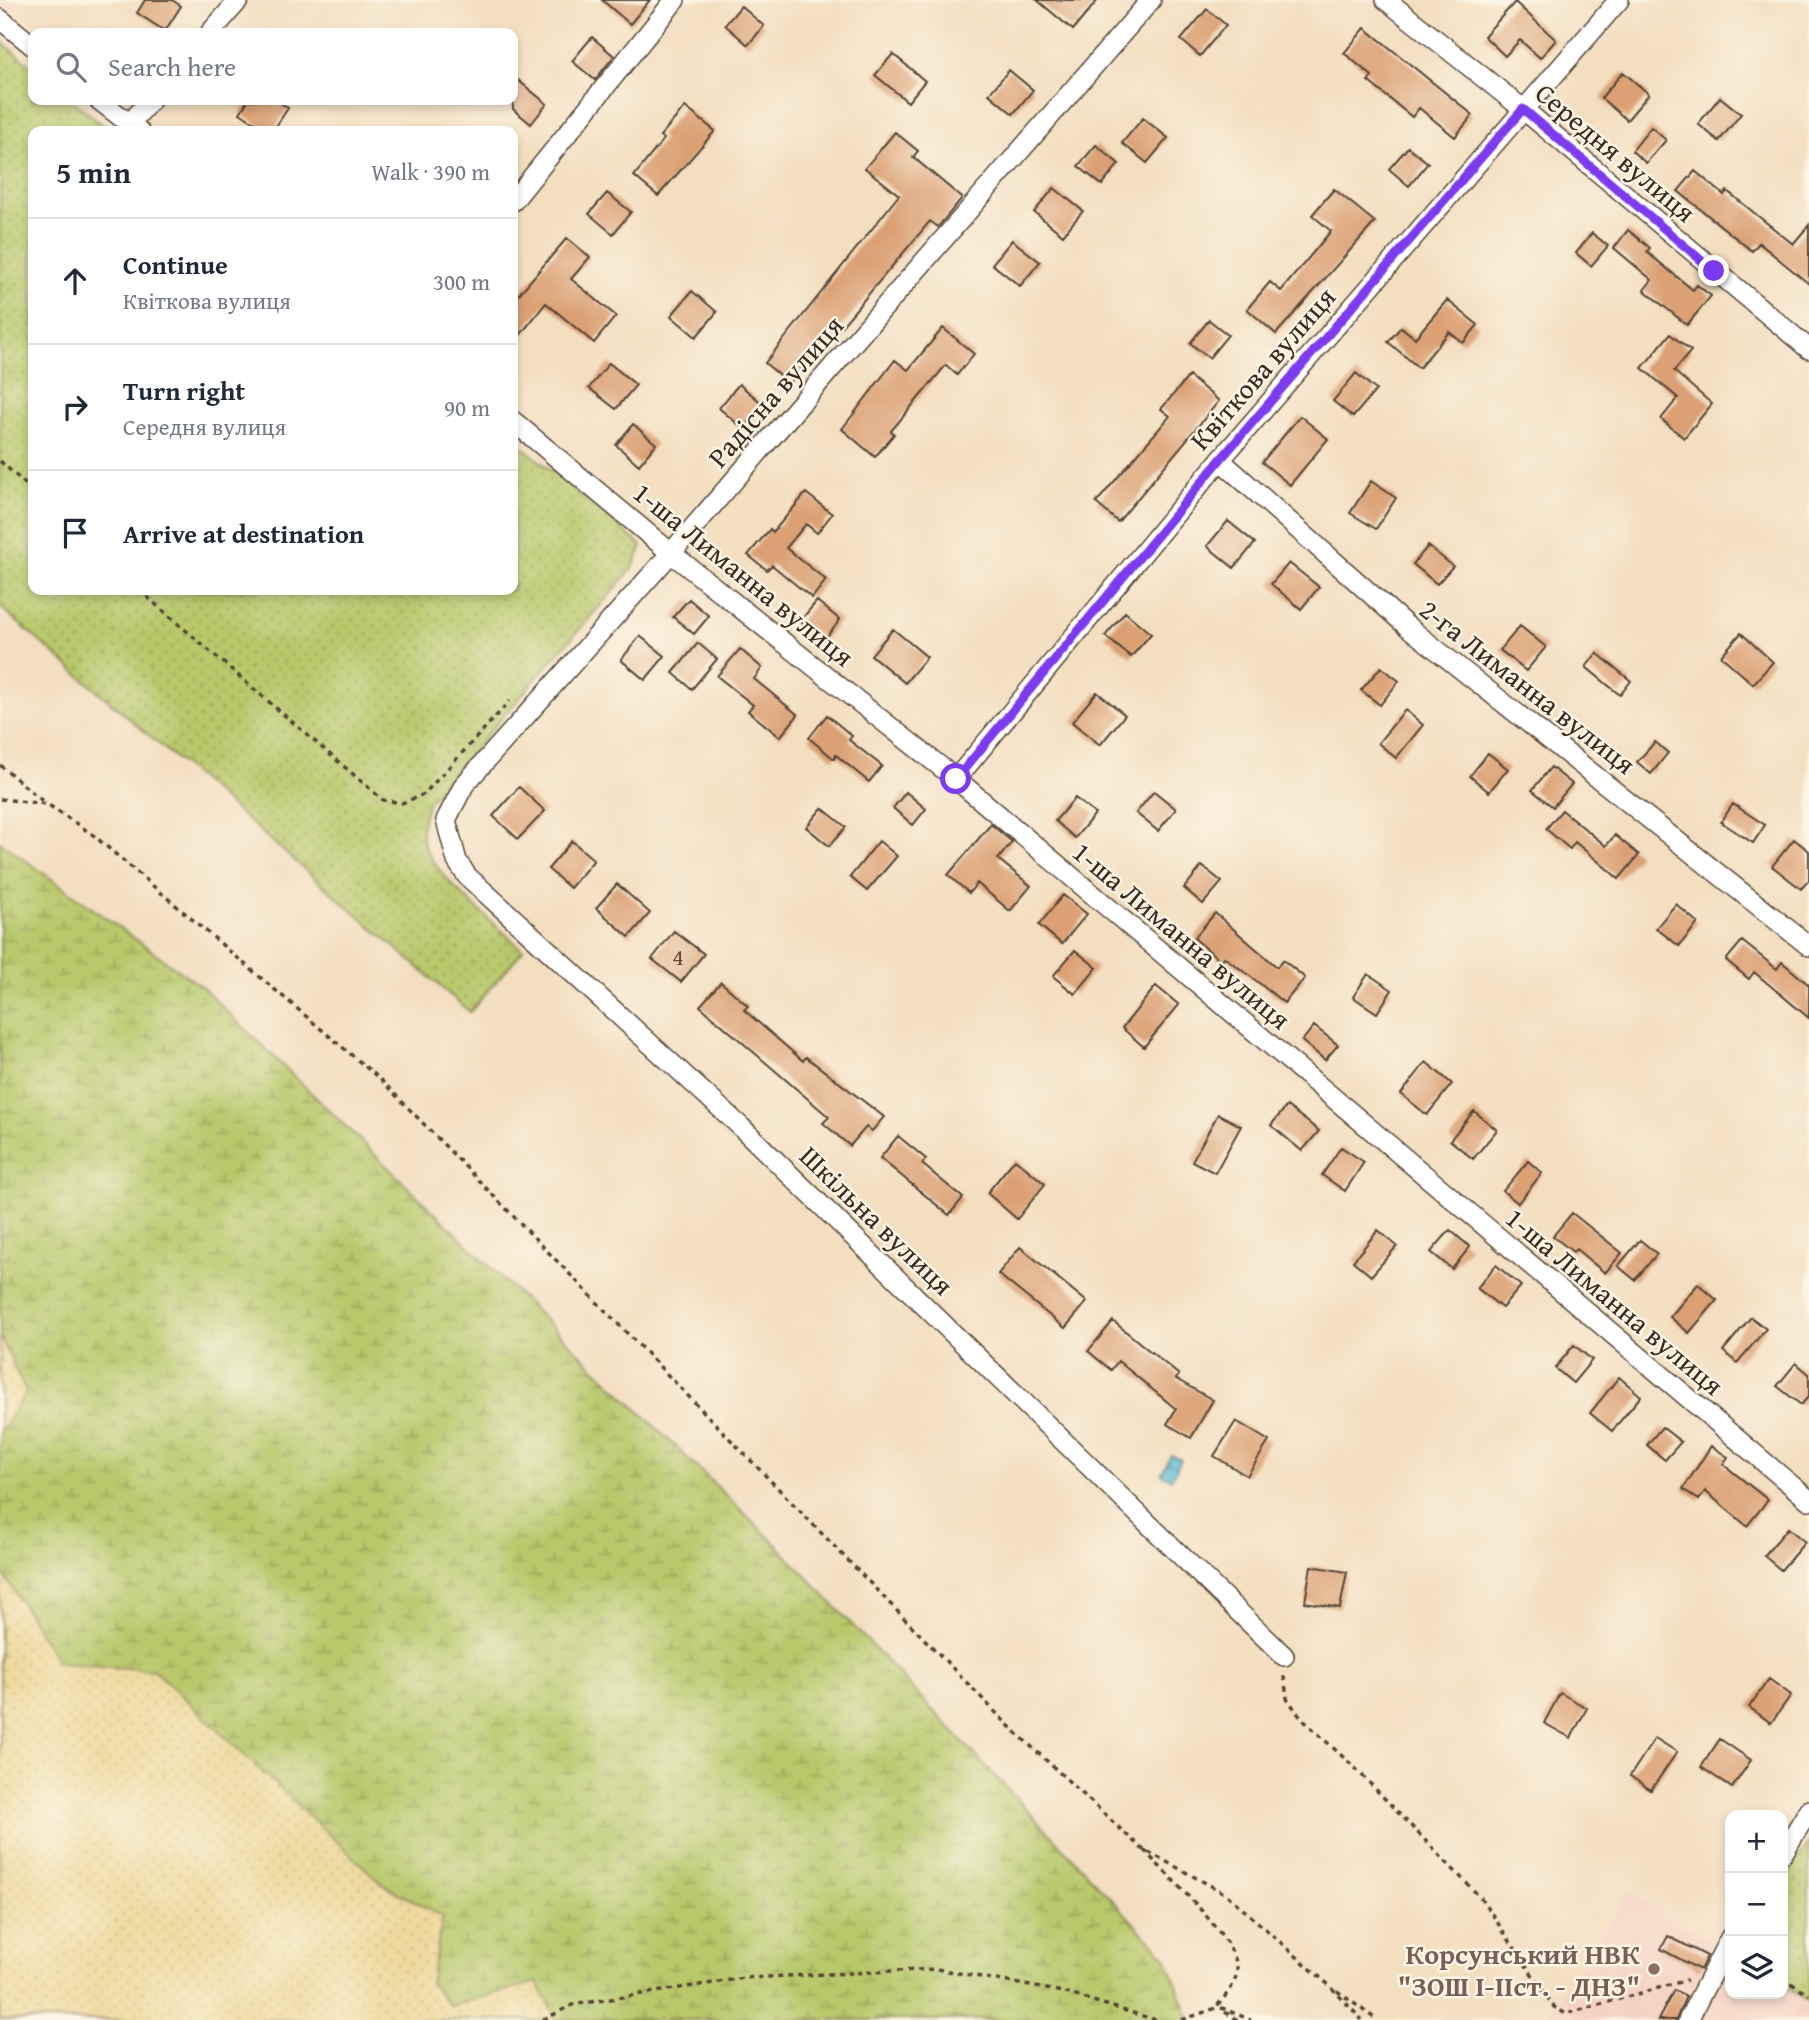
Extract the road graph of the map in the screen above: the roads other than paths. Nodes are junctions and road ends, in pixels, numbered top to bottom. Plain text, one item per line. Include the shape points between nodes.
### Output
1 (239, 0) edge
2 (674, 0) edge
3 (1151, 0) edge
4 (1386, 0) edge
5 (1619, 0) edge
6 (0, 19) edge
7 (215, 28) edge
8 (28, 42) edge
9 (106, 105) edge
10 (148, 105) edge
11 (1523, 109) junction
12 (133, 126) edge
13 (135, 126) edge
14 (518, 195) edge
15 (1809, 349) edge
16 (518, 425) edge
17 (1220, 460) junction
18 (671, 553) junction
19 (956, 779) junction
20 (446, 820) joint
21 (1809, 946) edge
22 (1809, 1500) edge
23 (1284, 1656) road end
24 (1809, 1810) edge
25 (1788, 1845) edge
26 (1724, 1950) edge
27 (1688, 2020) edge

1 - 7 street
2 - 14 street
3 - 18 street, Радісна вулиця
4 - 11 street, Середня вулиця
5 - 11 street, Квіткова вулиця
6 - 8 street
9 - 12 street
10 - 13 street
11 - 15 street, Середня вулиця
11 - 17 street, Квіткова вулиця
16 - 18 street, 1-ша Лиманна вулиця
17 - 19 street, Квіткова вулиця
17 - 21 street, 2-га Лиманна вулиця via 1408,626
18 - 19 street, 1-ша Лиманна вулиця
18 - 20 street, Радісна вулиця via 464,785
19 - 22 street, 1-ша Лиманна вулиця
20 - 23 street, Шкільна вулиця via 457,861 467,876 741,1127
24 - 25 street
26 - 27 street

